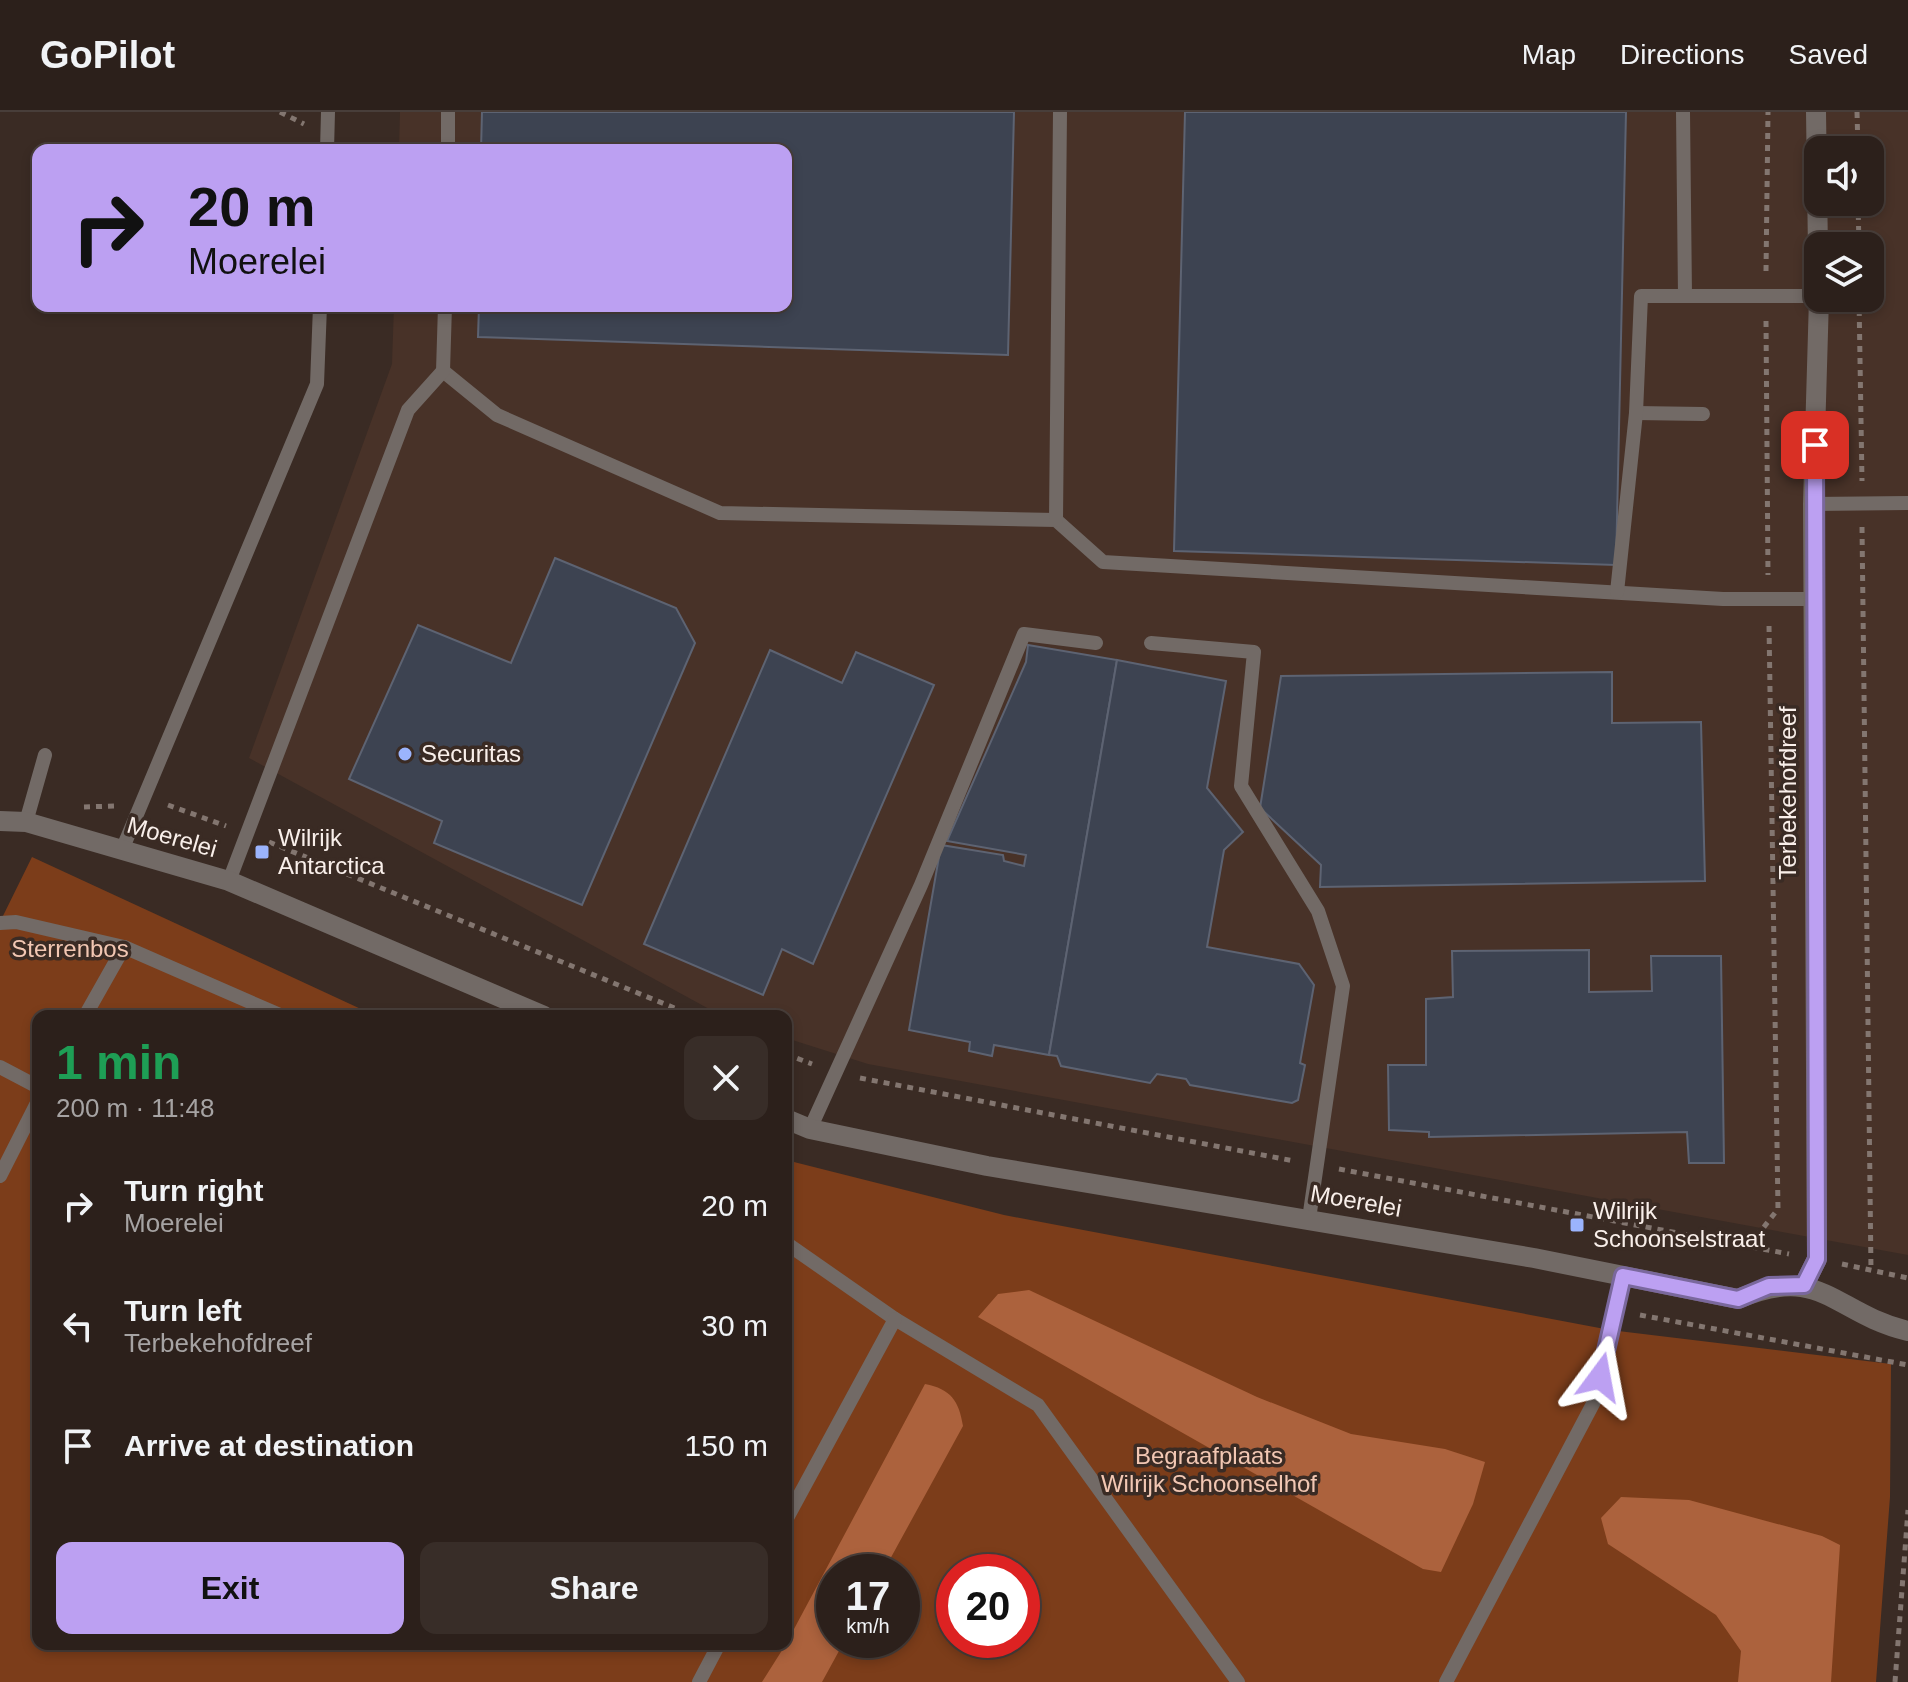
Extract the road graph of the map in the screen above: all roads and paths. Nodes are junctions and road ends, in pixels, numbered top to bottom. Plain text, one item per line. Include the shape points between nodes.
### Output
1 (328, 112) edge
2 (448, 112) edge
3 (1060, 112) edge
4 (1683, 112) edge
5 (1768, 112) edge
6 (1816, 112) edge
7 (1857, 112) edge
8 (1858, 136) edge
9 (327, 144) edge
10 (448, 144) edge
11 (1818, 232) edge
12 (1685, 296) junction
13 (1766, 296) junction
14 (1804, 297) edge
15 (320, 312) edge
16 (445, 312) edge
17 (1818, 312) edge
18 (1859, 312) edge
19 (443, 371) junction
20 (1636, 413) junction
21 (1703, 414) dead end
22 (1862, 502) junction
23 (1908, 503) edge
24 (1813, 504) junction
25 (1056, 520) junction
26 (1617, 592) junction
27 (1768, 599) junction
28 (1813, 599) junction
29 (1096, 643) dead end
30 (1151, 643) dead end
31 (45, 755) dead end
32 (34, 792) junction
33 (141, 805) junction
34 (0, 821) edge
35 (26, 822) junction
36 (247, 833) junction
37 (122, 850) junction
38 (229, 881) junction
39 (0, 923) edge
40 (124, 947) junction
41 (88, 1010) edge
42 (268, 1010) edge
43 (530, 1010) edge
44 (679, 1010) edge
45 (792, 1056) edge
46 (0, 1067) edge
47 (836, 1074) junction
48 (32, 1084) edge
49 (32, 1113) edge
50 (792, 1122) edge
51 (810, 1129) junction
52 (1317, 1165) junction
53 (0, 1176) edge
54 (1309, 1219) junction
55 (1749, 1246) junction
56 (792, 1247) edge
57 (1817, 1259) junction
58 (1871, 1270) junction
59 (1623, 1276) junction
60 (1908, 1278) edge
61 (1804, 1285) junction
62 (1615, 1310) junction
63 (895, 1319) junction
64 (1908, 1331) edge
65 (1908, 1365) edge
66 (792, 1509) edge
67 (1908, 1510) edge
68 (716, 1650) edge
69 (699, 1682) edge
70 (1238, 1682) edge
71 (1446, 1682) edge
72 (1895, 1682) edge

1 - 9 lane
2 - 10 lane
3 - 25 lane
4 - 12 lane
5 - 13 path
6 - 11 street
7 - 8 path
12 - 13 lane
12 - 20 lane via 1641,296
13 - 14 lane
13 - 27 path
15 - 33 lane via 317,384
16 - 19 lane
17 - 24 street, Terbekehofdreef
18 - 22 path
19 - 25 lane via 497,415 720,513
19 - 36 lane via 408,410
20 - 21 lane
20 - 26 lane
22 - 23 lane
22 - 24 lane
22 - 58 path
24 - 28 street, Terbekehofdreef
25 - 26 lane via 1103,562
26 - 27 lane
27 - 28 lane
27 - 55 path via 1778,1209
28 - 57 street, Terbekehofdreef
29 - 47 lane via 1024,634
30 - 52 lane via 1254,652 1241,786 1318,911 1343,986
31 - 32 lane
32 - 33 path via 86,808
32 - 35 lane
33 - 36 path via 164,804
33 - 37 lane
34 - 35 street, Moerelei
35 - 37 street, Moerelei
36 - 38 lane
36 - 44 path
37 - 38 street, Moerelei
38 - 43 street, Moerelei
39 - 40 lane via 16,922
40 - 41 lane
40 - 42 lane
45 - 47 path
46 - 48 lane
47 - 51 lane
47 - 52 path
49 - 53 lane
50 - 51 street, Moerelei
51 - 54 street, Moerelei via 987,1166
52 - 54 lane
52 - 55 path
54 - 59 street, Moerelei
55 - 57 path
56 - 63 lane
57 - 58 path
57 - 61 street, Terbekehofdreef
58 - 60 path
59 - 61 street, Moerelei via 1738,1299 1769,1286
59 - 62 lane
61 - 64 street via 1878,1324
62 - 65 path
62 - 71 lane via 1595,1400
63 - 66 lane
63 - 70 lane via 1038,1405
67 - 72 path
68 - 69 lane

